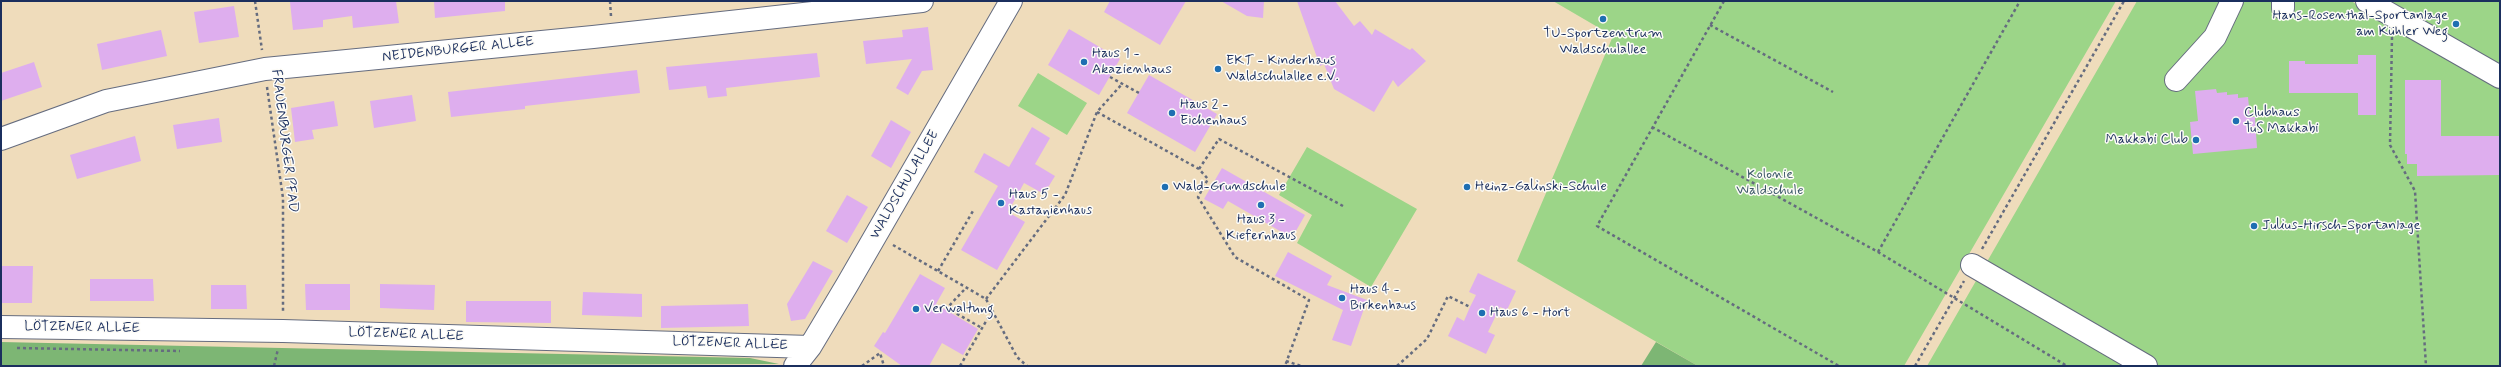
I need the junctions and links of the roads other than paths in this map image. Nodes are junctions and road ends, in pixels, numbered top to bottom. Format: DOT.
graph roads {
  1 [pos="922,1"];
  2 [pos="1011,1"];
  3 [pos="2232,1"];
  4 [pos="2367,1"];
  5 [pos="2500,77"];
  6 [pos="2176,80"];
  7 [pos="1,139"];
  8 [pos="1972,265"];
  9 [pos="1,327"];
  10 [pos="815,355"];
  11 [pos="795,366"];
  12 [pos="2146,366"];
  1 -- 7 [label="street, NEIDENBURGER ALLEE"];
  2 -- 10 [label="street, WALDSCHULALLEE"];
  3 -- 6 [label="street"];
  4 -- 5 [label="street"];
  8 -- 12 [label="street"];
  9 -- 10 [label="street, LÖTZENER ALLEE"];
  10 -- 11 [label="street, WALDSCHULALLEE"];
}
